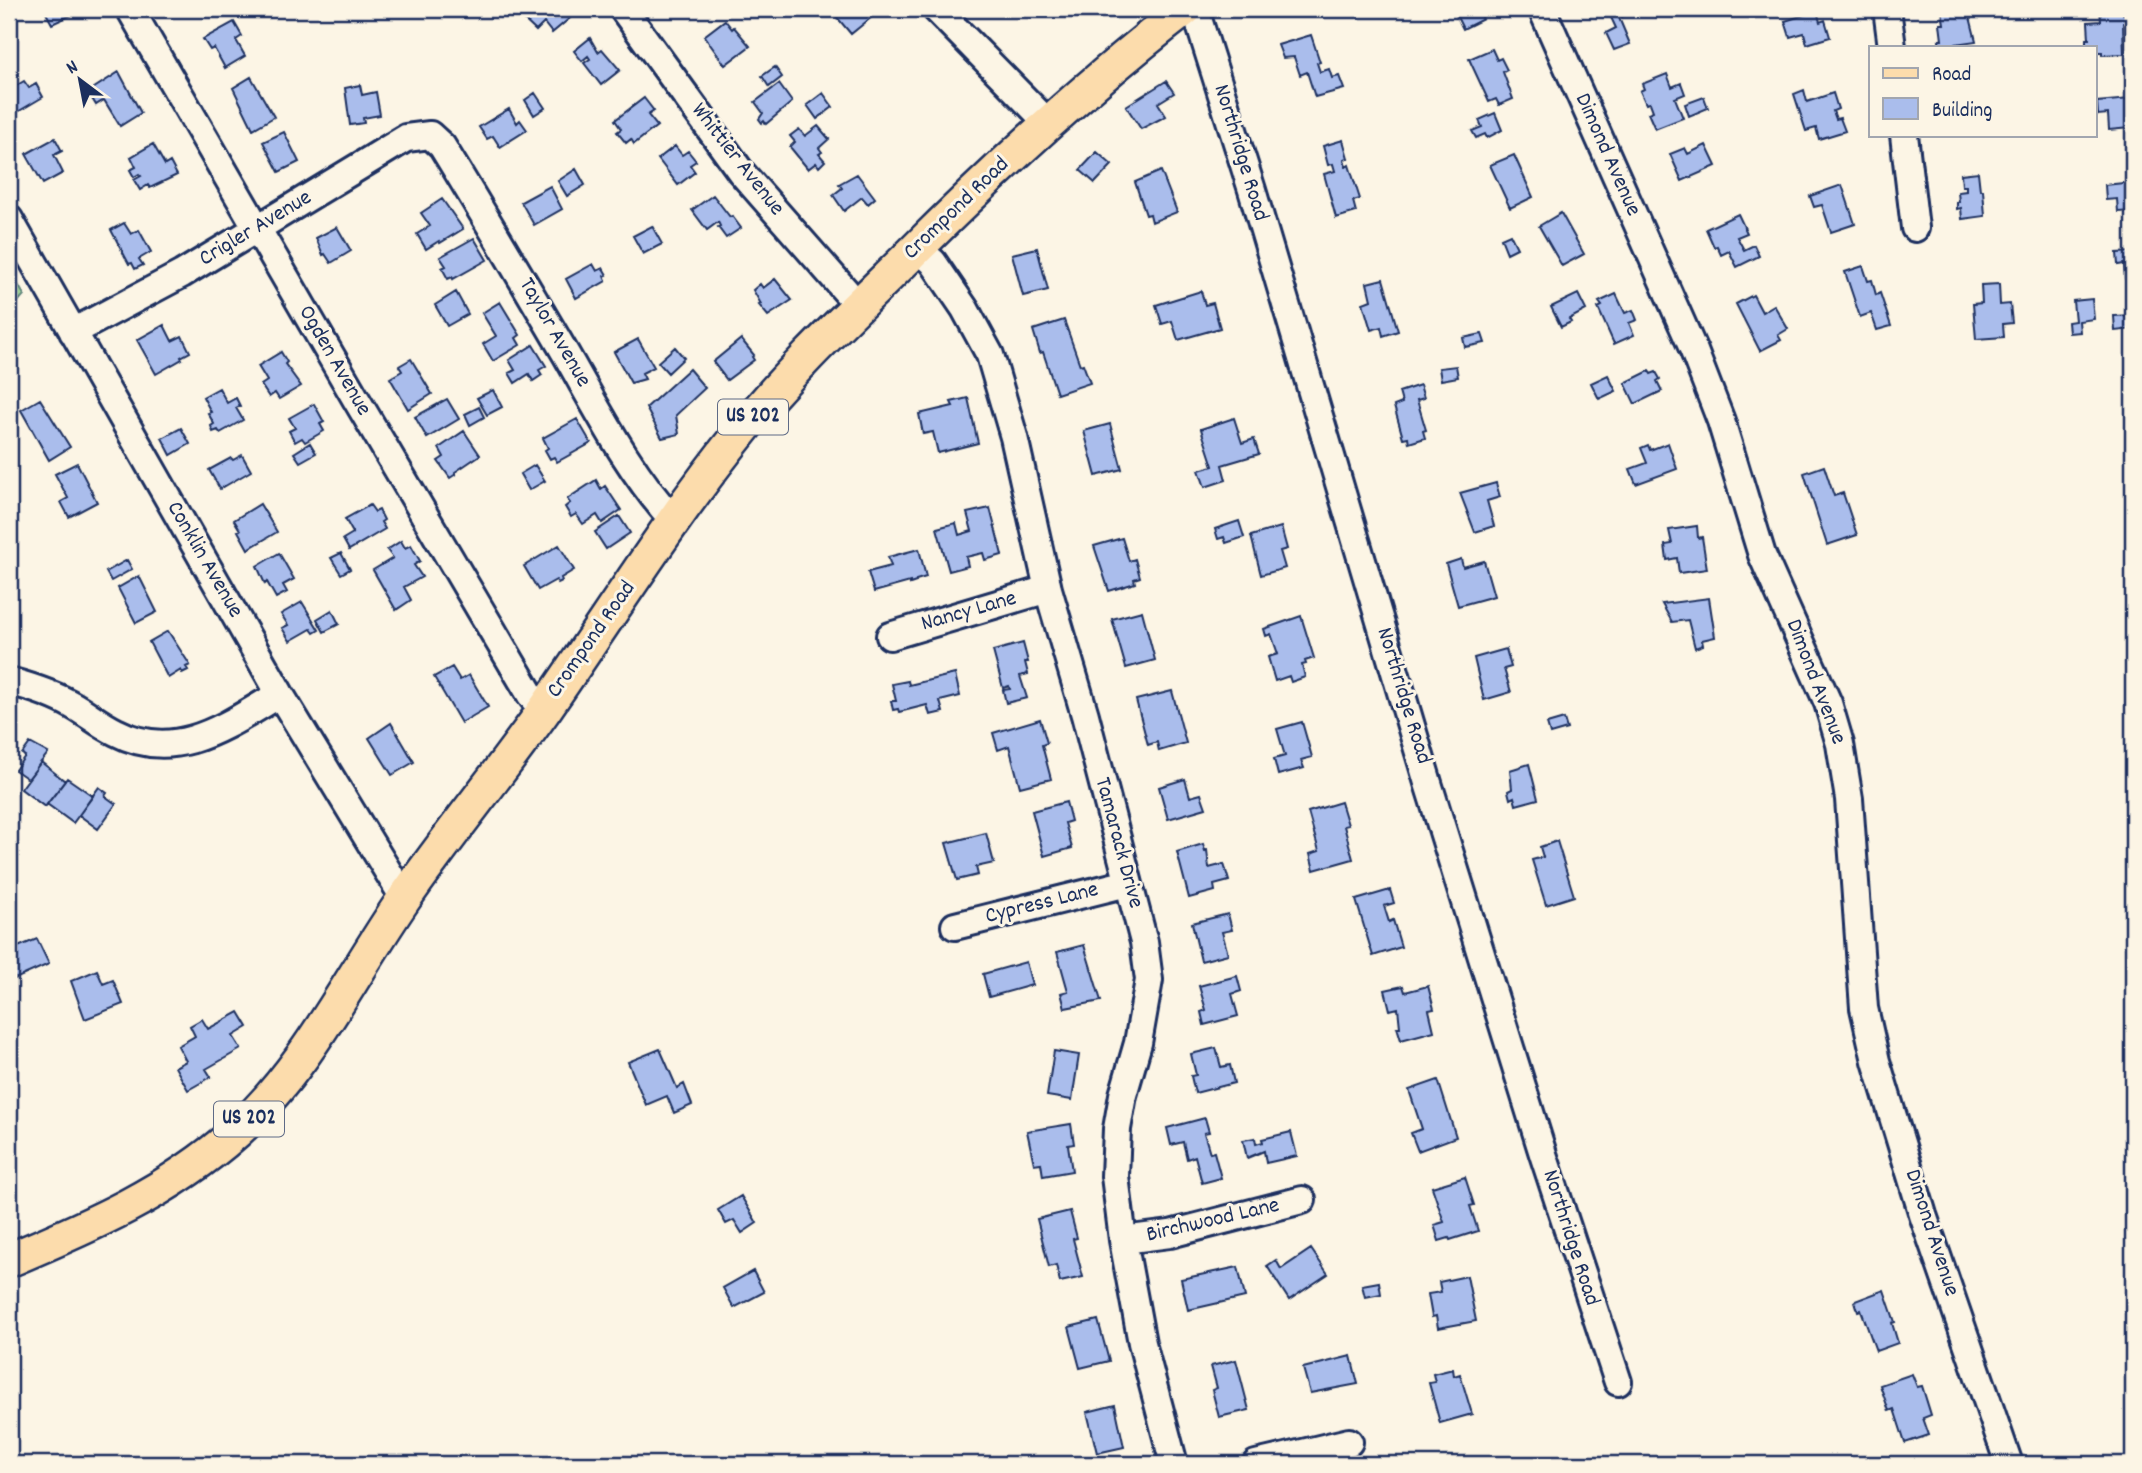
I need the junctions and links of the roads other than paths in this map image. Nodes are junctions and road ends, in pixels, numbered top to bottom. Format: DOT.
graph roads {
  1 [pos="130,9"];
  2 [pos="623,9"];
  3 [pos="936,9"];
  4 [pos="1185,9"];
  5 [pos="1193,9"];
  6 [pos="1542,9"];
  7 [pos="1887,9"];
  8 [pos="1892,46"];
  9 [pos="1048,123"];
  10 [pos="1904,136"];
  11 [pos="438,142"];
  12 [pos="9,219"];
  13 [pos="258,227"];
  14 [pos="1915,228"];
  15 [pos="917,248"];
  16 [pos="858,305"];
  17 [pos="74,331"];
  18 [pos="674,521"];
  19 [pos="1048,589"];
  20 [pos="890,635"];
  21 [pos="9,681"];
  22 [pos="280,694"];
  23 [pos="543,711"];
  24 [pos="1128,883"];
  25 [pos="404,898"];
  26 [pos="955,926"];
  27 [pos="1302,1200"];
  28 [pos="1123,1240"];
  29 [pos="9,1260"];
  30 [pos="1618,1382"];
  31 [pos="1349,1442"];
  32 [pos="1174,1464"];
  33 [pos="1256,1464"];
  34 [pos="2009,1464"];
  1 -- 13 [label="street, Ogden Avenue"];
  2 -- 16 [label="street, Whittier Avenue"];
  3 -- 9 [label="street"];
  4 -- 9 [label="main road, Crompond Road / US 202"];
  5 -- 30 [label="street, Northridge Road"];
  6 -- 34 [label="street, Dimond Avenue"];
  7 -- 8 [label="street"];
  9 -- 15 [label="main road, Crompond Road / US 202"];
  10 -- 14 [label="street"];
  11 -- 13 [label="street, Crigler Avenue"];
  11 -- 18 [label="street, Taylor Avenue"];
  12 -- 17 [label="street, Conklin Avenue"];
  13 -- 17 [label="street, Crigler Avenue"];
  13 -- 23 [label="street, Ogden Avenue"];
  15 -- 16 [label="main road, Crompond Road / US 202"];
  15 -- 19 [label="street, Tamarack Drive"];
  16 -- 18 [label="main road, Crompond Road / US 202"];
  17 -- 22 [label="street, Conklin Avenue"];
  18 -- 23 [label="main road, Crompond Road / US 202"];
  19 -- 20 [label="street, Nancy Lane"];
  19 -- 24 [label="street, Tamarack Drive"];
  21 -- 22 [label="street"];
  22 -- 25 [label="street, Conklin Avenue"];
  23 -- 25 [label="main road, Crompond Road / US 202"];
  24 -- 26 [label="street, Cypress Lane"];
  24 -- 28 [label="street, Tamarack Drive"];
  25 -- 29 [label="main road, Crompond Road / US 202"];
  27 -- 28 [label="street, Birchwood Lane"];
  28 -- 32 [label="street, Tamarack Drive"];
  31 -- 33 [label="street"];
}
